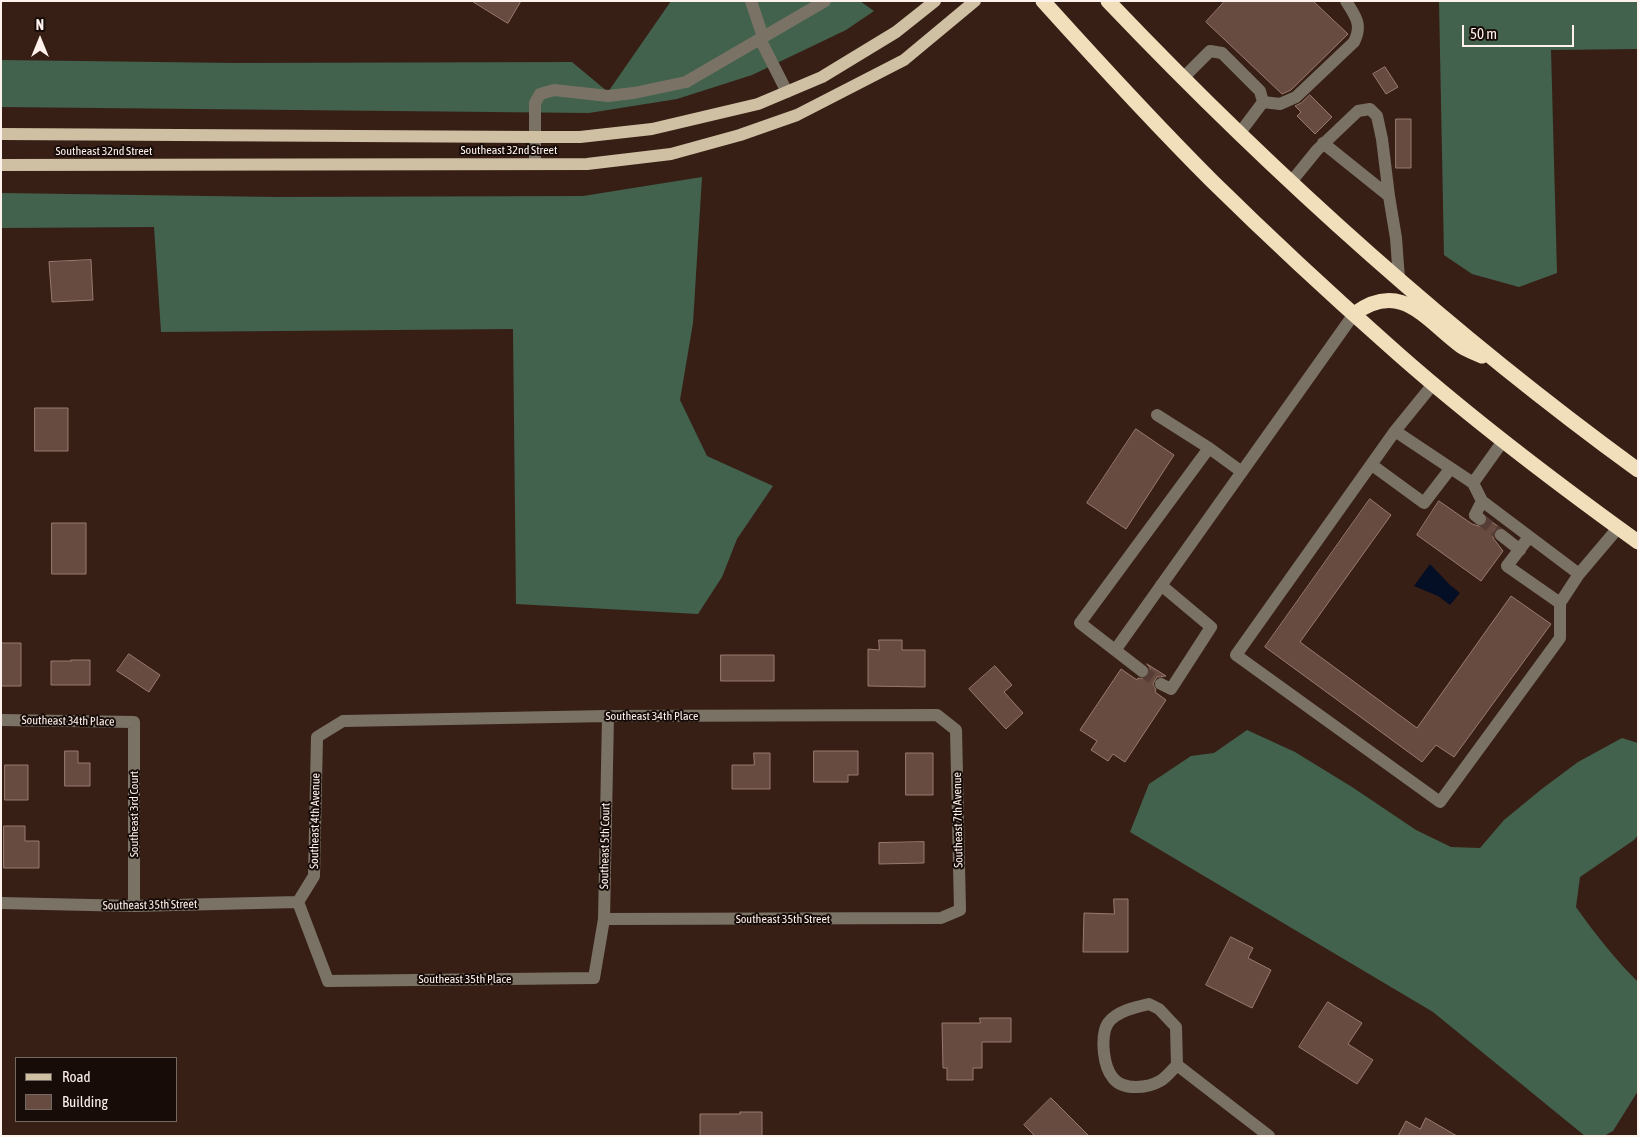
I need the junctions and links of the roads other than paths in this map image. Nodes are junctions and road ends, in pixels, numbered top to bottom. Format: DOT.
graph roads {
  1 [pos="751,1"];
  2 [pos="825,1"];
  3 [pos="934,1"];
  4 [pos="975,1"];
  5 [pos="1043,1"];
  6 [pos="1108,1"];
  7 [pos="1346,1"];
  8 [pos="761,38"];
  9 [pos="1183,78"];
  10 [pos="787,92"];
  11 [pos="1263,102"];
  12 [pos="1,134"];
  13 [pos="1239,134"];
  14 [pos="535,138"];
  15 [pos="1323,144"];
  16 [pos="535,164"];
  17 [pos="1,165"];
  18 [pos="1291,182"];
  19 [pos="1389,196"];
  20 [pos="1399,279"];
  21 [pos="1354,314"];
  22 [pos="1504,367"];
  23 [pos="1434,383"];
  24 [pos="1157,415"];
  25 [pos="1395,431"];
  26 [pos="1503,441"];
  27 [pos="1209,448"];
  28 [pos="1372,465"];
  29 [pos="1450,469"];
  30 [pos="1638,470"];
  31 [pos="1242,472"];
  32 [pos="1473,483"];
  33 [pos="1482,501"];
  34 [pos="1480,519"];
  35 [pos="1618,528"];
  36 [pos="1501,535"];
  37 [pos="1529,537"];
  38 [pos="1638,542"];
  39 [pos="1520,550"];
  40 [pos="1579,574"];
  41 [pos="1161,586"];
  42 [pos="1560,603"];
  43 [pos="1116,649"];
  44 [pos="1142,671"];
  45 [pos="1166,686"];
  46 [pos="608,716"];
  47 [pos="1,720"];
  48 [pos="343,721"];
  49 [pos="134,722"];
  50 [pos="956,730"];
  51 [pos="298,902"];
  52 [pos="1,903"];
  53 [pos="134,906"];
  54 [pos="960,910"];
  55 [pos="604,920"];
  56 [pos="594,975"];
  57 [pos="1177,1065"];
  58 [pos="1269,1136"];
  1 -- 8 [label="street"];
  2 -- 8 [label="street"];
  3 -- 10 [label="main road, Southeast 32nd Street"];
  4 -- 16 [label="main road, Southeast 32nd Street"];
  5 -- 21 [label="highway"];
  6 -- 9 [label="highway"];
  7 -- 11 [label="street"];
  8 -- 10 [label="street"];
  8 -- 14 [label="street"];
  9 -- 11 [label="street"];
  9 -- 13 [label="highway"];
  10 -- 14 [label="main road, Southeast 32nd Street"];
  11 -- 13 [label="street"];
  12 -- 14 [label="main road, Southeast 32nd Street"];
  13 -- 18 [label="highway"];
  14 -- 16 [label="street"];
  15 -- 18 [label="street"];
  15 -- 19 [label="street"];
  15 -- 19 [label="street"];
  16 -- 17 [label="main road, Southeast 32nd Street"];
  18 -- 20 [label="highway"];
  19 -- 20 [label="street"];
  20 -- 22 [label="highway"];
  21 -- 22 [label="highway"];
  21 -- 23 [label="highway"];
  21 -- 31 [label="street"];
  22 -- 30 [label="highway"];
  23 -- 25 [label="street"];
  23 -- 26 [label="highway"];
  24 -- 27 [label="street"];
  25 -- 28 [label="street"];
  25 -- 29 [label="street"];
  26 -- 32 [label="street"];
  26 -- 35 [label="highway"];
  27 -- 31 [label="street"];
  27 -- 43 [label="street"];
  28 -- 29 [label="street"];
  28 -- 42 [label="street"];
  29 -- 32 [label="street"];
  31 -- 41 [label="street"];
  32 -- 33 [label="street"];
  33 -- 34 [label="street"];
  33 -- 37 [label="street"];
  35 -- 38 [label="highway"];
  35 -- 40 [label="street"];
  36 -- 39 [label="street"];
  37 -- 39 [label="street"];
  37 -- 40 [label="street"];
  39 -- 42 [label="street"];
  40 -- 42 [label="street"];
  41 -- 43 [label="street"];
  41 -- 45 [label="street"];
  43 -- 44 [label="street"];
  46 -- 48 [label="street, Southeast 34th Place"];
  46 -- 50 [label="street, Southeast 34th Place"];
  46 -- 55 [label="street, Southeast 5th Court"];
  47 -- 49 [label="street, Southeast 34th Place"];
  48 -- 51 [label="street, Southeast 4th Avenue"];
  49 -- 53 [label="street, Southeast 3rd Court"];
  50 -- 54 [label="street, Southeast 7th Avenue"];
  51 -- 53 [label="street, Southeast 35th Street"];
  51 -- 56 [label="street, Southeast 35th Place"];
  52 -- 53 [label="street, Southeast 35th Street"];
  54 -- 55 [label="street, Southeast 35th Street"];
  55 -- 56 [label="street, Southeast 5th Court"];
  57 -- 57 [label="street"];
  57 -- 58 [label="street"];
}
